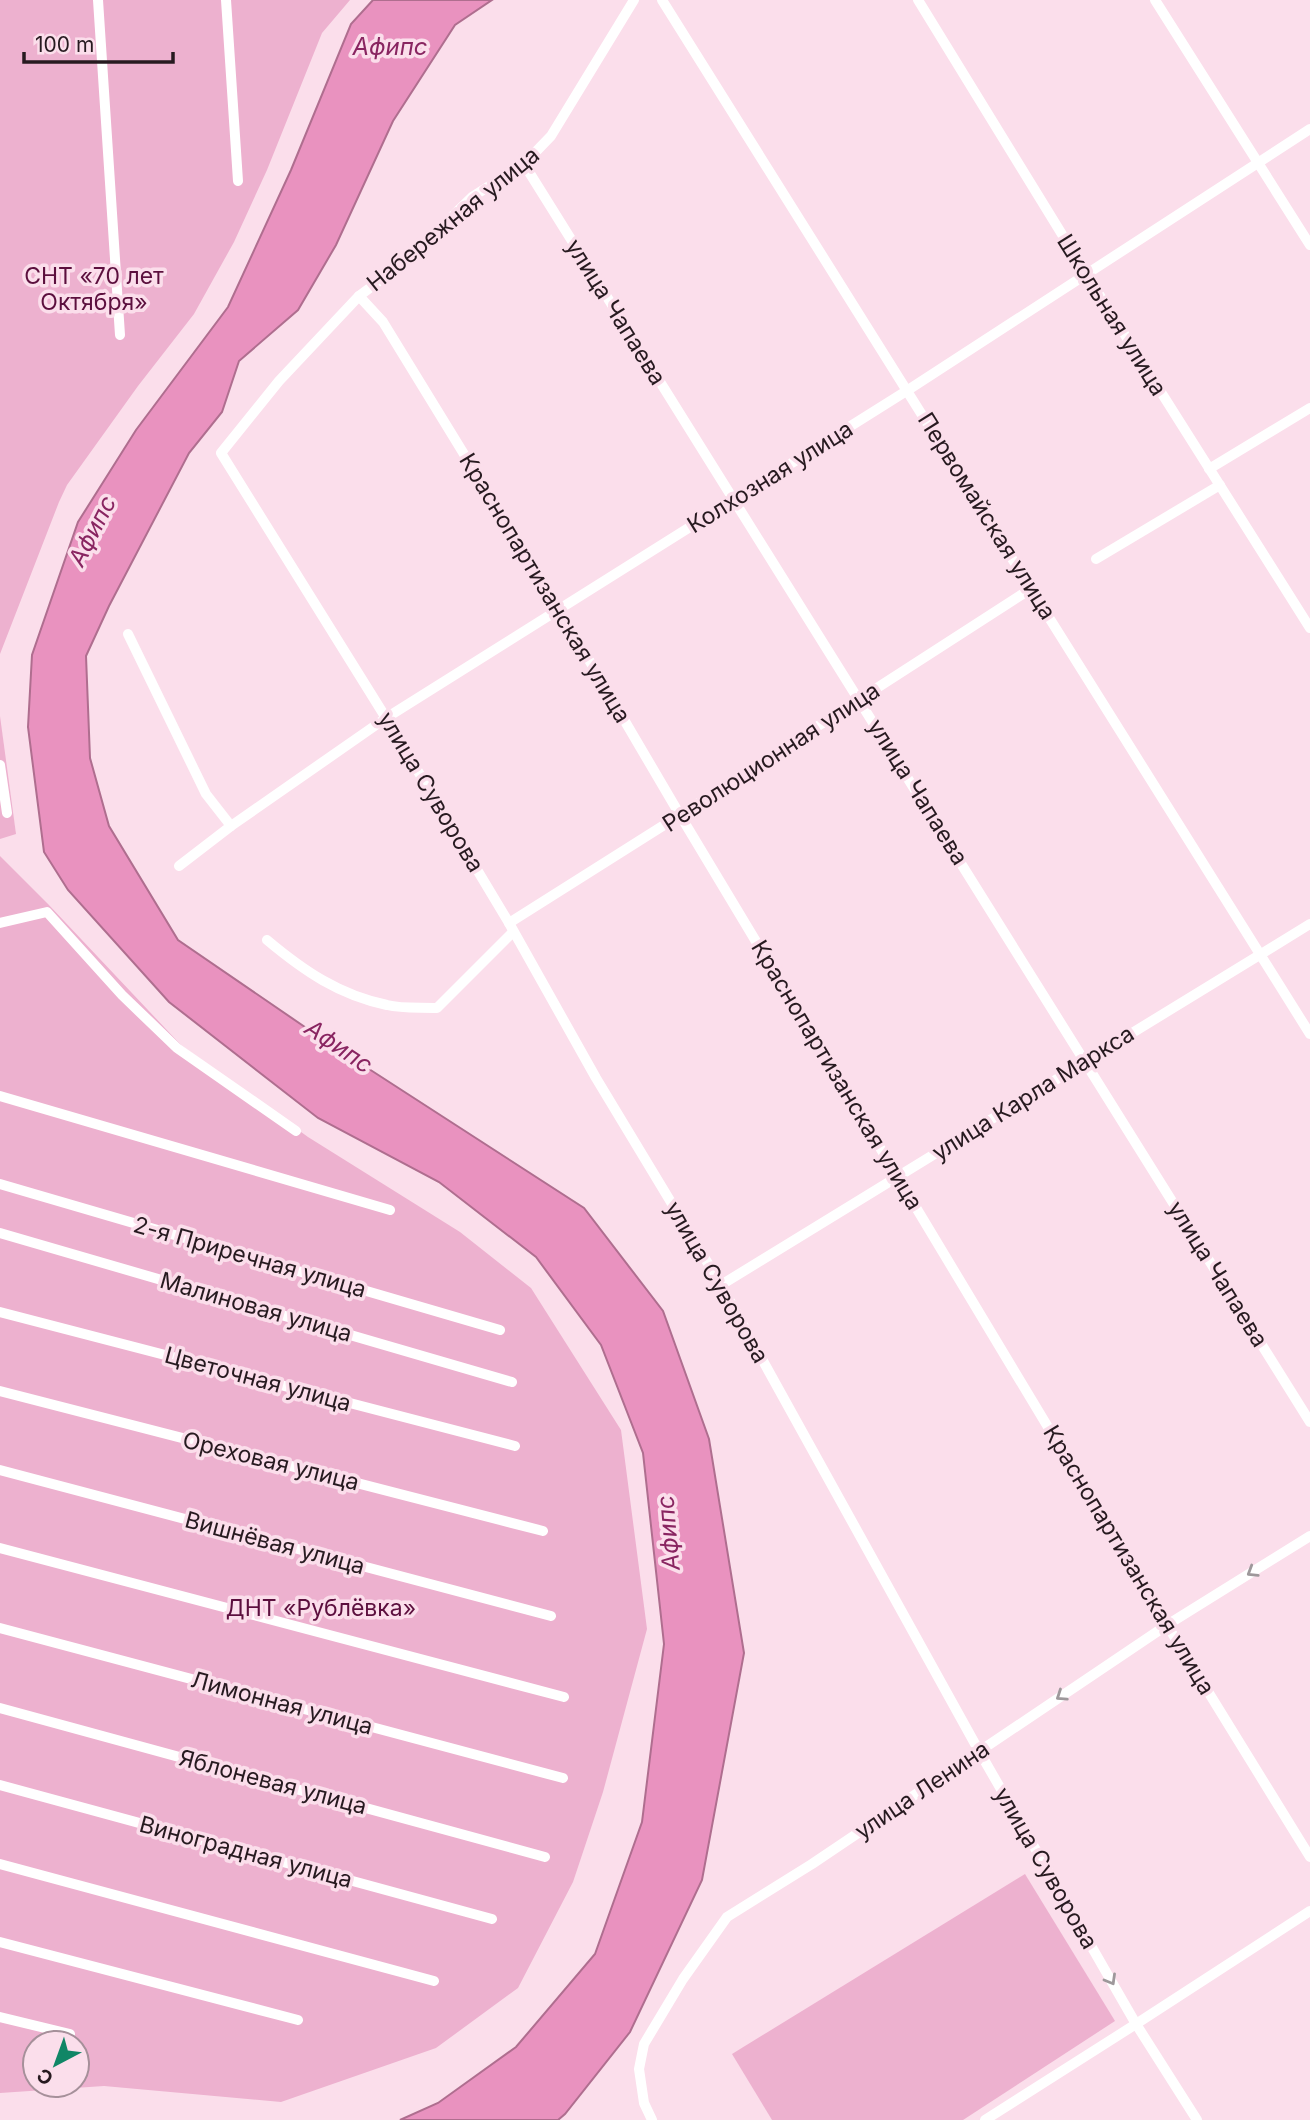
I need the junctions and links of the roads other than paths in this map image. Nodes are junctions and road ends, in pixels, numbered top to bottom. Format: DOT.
graph roads {
  1 [pos="98,0"];
  2 [pos="226,0"];
  3 [pos="634,0"];
  4 [pos="662,0"];
  5 [pos="918,0"];
  6 [pos="1155,0"];
  7 [pos="1310,129"];
  8 [pos="1258,162"];
  9 [pos="524,164"];
  10 [pos="238,181"];
  11 [pos="1310,245"];
  12 [pos="1087,275"];
  13 [pos="359,296"];
  14 [pos="120,335"];
  15 [pos="908,390"];
  16 [pos="1310,408"];
  17 [pos="221,453"];
  18 [pos="1209,469"];
  19 [pos="1220,485"];
  20 [pos="732,500"];
  21 [pos="1096,559"];
  22 [pos="1032,588"];
  23 [pos="559,609"];
  24 [pos="1310,628"];
  25 [pos="128,634"];
  26 [pos="860,699"];
  27 [pos="386,718"];
  28 [pos="0,765"];
  29 [pos="7,813"];
  30 [pos="680,816"];
  31 [pos="231,826"];
  32 [pos="179,866"];
  33 [pos="0,923"];
  34 [pos="1310,924"];
  35 [pos="511,928"];
  36 [pos="267,940"];
  37 [pos="1261,954"];
  38 [pos="1310,1034"];
  39 [pos="1086,1060"];
  40 [pos="0,1096"];
  41 [pos="296,1131"];
  42 [pos="898,1177"];
  43 [pos="0,1184"];
  44 [pos="390,1210"];
  45 [pos="0,1233"];
  46 [pos="721,1285"];
  47 [pos="0,1312"];
  48 [pos="500,1330"];
  49 [pos="512,1382"];
  50 [pos="0,1391"];
  51 [pos="1310,1422"];
  52 [pos="515,1446"];
  53 [pos="0,1471"];
  54 [pos="543,1531"];
  55 [pos="1310,1536"];
  56 [pos="0,1548"];
  57 [pos="551,1616"];
  58 [pos="1167,1625"];
  59 [pos="0,1628"];
  60 [pos="564,1697"];
  61 [pos="0,1708"];
  62 [pos="979,1751"];
  63 [pos="563,1778"];
  64 [pos="0,1785"];
  65 [pos="545,1857"];
  66 [pos="1310,1857"];
  67 [pos="0,1864"];
  68 [pos="1310,1911"];
  69 [pos="492,1919"];
  70 [pos="0,1942"];
  71 [pos="434,1981"];
  72 [pos="0,2017"];
  73 [pos="298,2020"];
  74 [pos="1136,2024"];
  75 [pos="49,2029"];
  76 [pos="652,2120"];
  77 [pos="985,2120"];
  78 [pos="1197,2120"];
  1 -- 14 [label="street"];
  2 -- 10 [label="street"];
  3 -- 9 [label="street, Набережная улица"];
  4 -- 15 [label="street, Первомайская улица"];
  5 -- 12 [label="street, Школьная улица"];
  6 -- 8 [label="street"];
  7 -- 8 [label="street, Колхозная улица"];
  8 -- 11 [label="street"];
  8 -- 12 [label="street, Колхозная улица"];
  9 -- 13 [label="street, Набережная улица"];
  9 -- 20 [label="street, улица Чапаева"];
  12 -- 15 [label="street, Колхозная улица"];
  12 -- 18 [label="street, Школьная улица"];
  13 -- 17 [label="street, Набережная улица"];
  13 -- 23 [label="street, Краснопартизанская улица"];
  15 -- 20 [label="street, Колхозная улица"];
  15 -- 22 [label="street, Первомайская улица"];
  16 -- 18 [label="street"];
  17 -- 27 [label="street, улица Суворова"];
  18 -- 19 [label="street, Школьная улица"];
  19 -- 21 [label="street"];
  19 -- 24 [label="street, Школьная улица"];
  20 -- 23 [label="street, Колхозная улица"];
  20 -- 26 [label="street, улица Чапаева"];
  22 -- 26 [label="street, Революционная улица"];
  22 -- 37 [label="street, Первомайская улица"];
  23 -- 27 [label="street, Колхозная улица"];
  23 -- 30 [label="street, Краснопартизанская улица"];
  25 -- 31 [label="street"];
  26 -- 30 [label="street, Революционная улица"];
  26 -- 39 [label="street, улица Чапаева"];
  27 -- 31 [label="street, Колхозная улица"];
  27 -- 35 [label="street, улица Суворова"];
  28 -- 29 [label="street"];
  30 -- 35 [label="street, Революционная улица"];
  30 -- 42 [label="street, Краснопартизанская улица"];
  31 -- 32 [label="street, Колхозная улица"];
  33 -- 41 [label="street"];
  34 -- 37 [label="street, улица Карла Маркса"];
  35 -- 36 [label="street, Революционная улица"];
  35 -- 46 [label="street, улица Суворова"];
  37 -- 38 [label="street, Первомайская улица"];
  37 -- 39 [label="street, улица Карла Маркса"];
  39 -- 42 [label="street, улица Карла Маркса"];
  39 -- 51 [label="street, улица Чапаева"];
  40 -- 44 [label="street"];
  42 -- 46 [label="street, улица Карла Маркса"];
  42 -- 58 [label="street, Краснопартизанская улица"];
  43 -- 48 [label="street, 2-я Приречная улица"];
  45 -- 49 [label="street, Малиновая улица"];
  46 -- 62 [label="street, улица Суворова"];
  47 -- 52 [label="street, Цветочная улица"];
  50 -- 54 [label="street, Ореховая улица"];
  53 -- 57 [label="street, Вишнёвая улица"];
  55 -- 58 [label="street, улица Ленина, one-way"];
  56 -- 60 [label="street"];
  58 -- 62 [label="street, улица Ленина, one-way"];
  58 -- 66 [label="street, Краснопартизанская улица"];
  59 -- 63 [label="street, Лимонная улица"];
  61 -- 65 [label="street, Яблоневая улица"];
  62 -- 74 [label="street, улица Суворова, one-way"];
  62 -- 76 [label="street, улица Ленина"];
  64 -- 69 [label="street, Виноградная улица"];
  67 -- 71 [label="street"];
  68 -- 74 [label="street"];
  70 -- 73 [label="street"];
  72 -- 75 [label="street"];
  74 -- 77 [label="street"];
  74 -- 78 [label="street, улица Суворова"];
}
